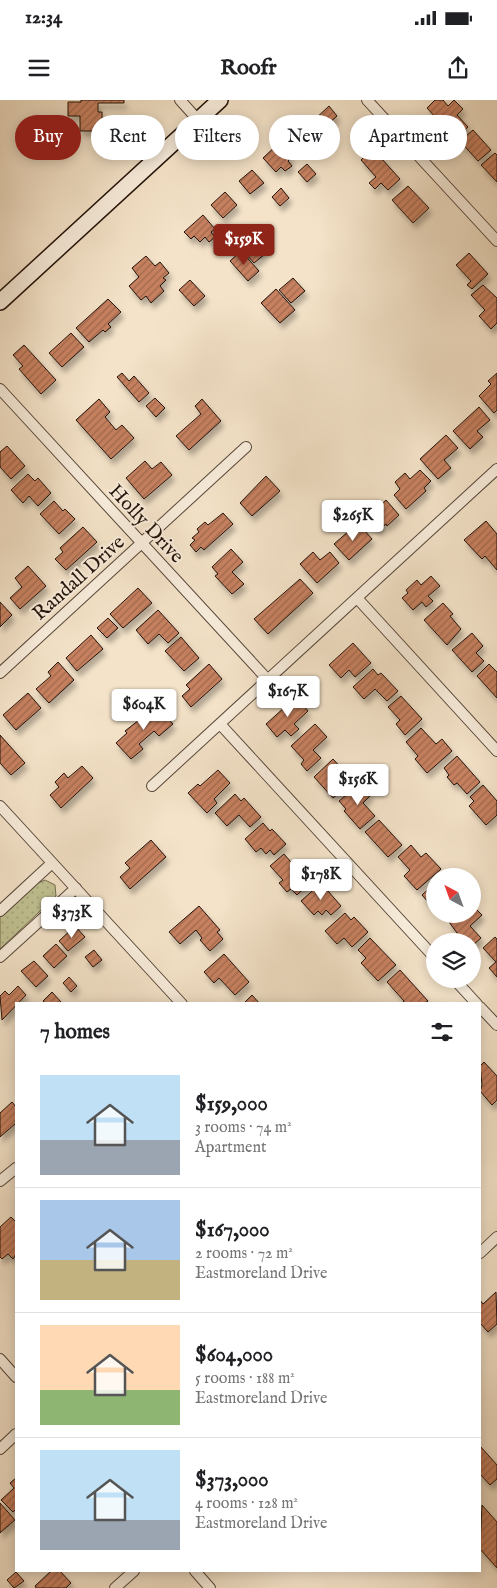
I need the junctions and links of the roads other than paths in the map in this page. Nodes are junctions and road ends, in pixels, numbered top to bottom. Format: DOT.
graph roads {
  1 [pos="180,100"];
  2 [pos="220,100"];
  3 [pos="367,100"];
  4 [pos="194,115"];
  5 [pos="204,115"];
  6 [pos="175,141"];
  7 [pos="497,242"];
  8 [pos="0,302"];
  9 [pos="0,389"];
  10 [pos="246,447"];
  11 [pos="495,476"];
  12 [pos="142,543"];
  13 [pos="357,598"];
  14 [pos="0,673"];
  15 [pos="268,680"];
  16 [pos="220,724"];
  17 [pos="497,751"];
  18 [pos="152,786"];
  19 [pos="0,806"];
  20 [pos="52,863"];
  21 [pos="76,888"];
  22 [pos="0,911"];
  23 [pos="426,948"];
  24 [pos="0,957"];
  25 [pos="463,988"];
  26 [pos="180,1002"];
  27 [pos="476,1002"];
  28 [pos="481,1007"];
  29 [pos="497,1025"];
  30 [pos="15,1169"];
  31 [pos="0,1181"];
  32 [pos="497,1237"];
  33 [pos="481,1252"];
  34 [pos="0,1359"];
  35 [pos="15,1376"];
  36 [pos="15,1435"];
  37 [pos="0,1449"];
  38 [pos="133,1572"];
  39 [pos="196,1572"];
  40 [pos="116,1588"];
  41 [pos="210,1588"];
  1 -- 4 [label="street"];
  2 -- 5 [label="street"];
  3 -- 7 [label="street"];
  6 -- 8 [label="street"];
  9 -- 12 [label="street, Holly Drive"];
  10 -- 12 [label="street, Randall Drive"];
  11 -- 13 [label="street"];
  12 -- 14 [label="street, Randall Drive"];
  12 -- 15 [label="street, Holly Drive"];
  13 -- 15 [label="street"];
  13 -- 17 [label="street"];
  15 -- 16 [label="street"];
  16 -- 18 [label="street"];
  16 -- 23 [label="street"];
  19 -- 20 [label="street"];
  20 -- 21 [label="street"];
  20 -- 22 [label="street"];
  21 -- 24 [label="street"];
  21 -- 26 [label="street"];
  25 -- 27 [label="street"];
  28 -- 29 [label="street"];
  30 -- 31 [label="street"];
  32 -- 33 [label="street"];
  34 -- 35 [label="street"];
  36 -- 37 [label="street"];
  38 -- 40 [label="street"];
  39 -- 41 [label="street"];
}
